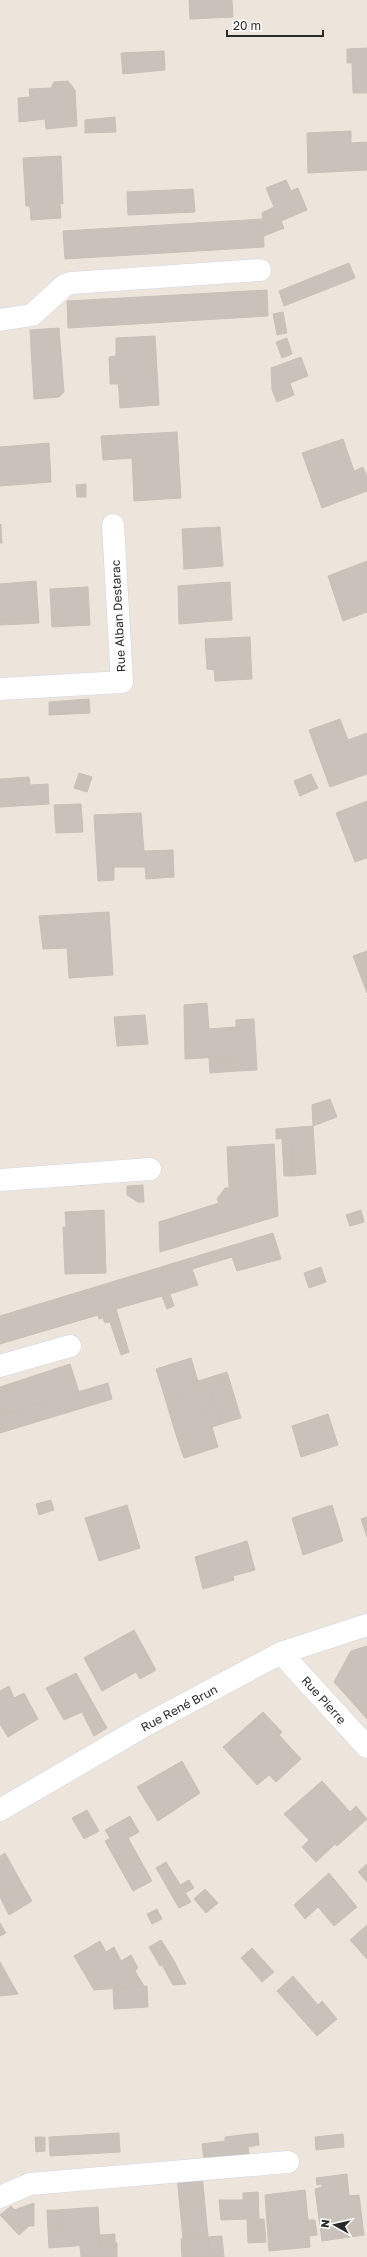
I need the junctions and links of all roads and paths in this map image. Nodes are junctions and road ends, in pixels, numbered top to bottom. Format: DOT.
graph roads {
  1 [pos="260,270"];
  2 [pos="0,320"];
  3 [pos="113,525"];
  4 [pos="0,689"];
  5 [pos="150,1169"];
  6 [pos="0,1180"];
  7 [pos="70,1346"];
  8 [pos="0,1366"];
  9 [pos="367,1626"];
  10 [pos="281,1653"];
  11 [pos="367,1747"];
  12 [pos="0,1810"];
  13 [pos="288,2162"];
  14 [pos="0,2197"];
  1 -- 2 [label="street"];
  3 -- 4 [label="street, Rue Alban Destarac"];
  5 -- 6 [label="street"];
  7 -- 8 [label="street"];
  9 -- 10 [label="street, Rue René Brun"];
  10 -- 11 [label="street, Rue Pierre"];
  10 -- 12 [label="street, Rue René Brun"];
  13 -- 14 [label="street"];
}
